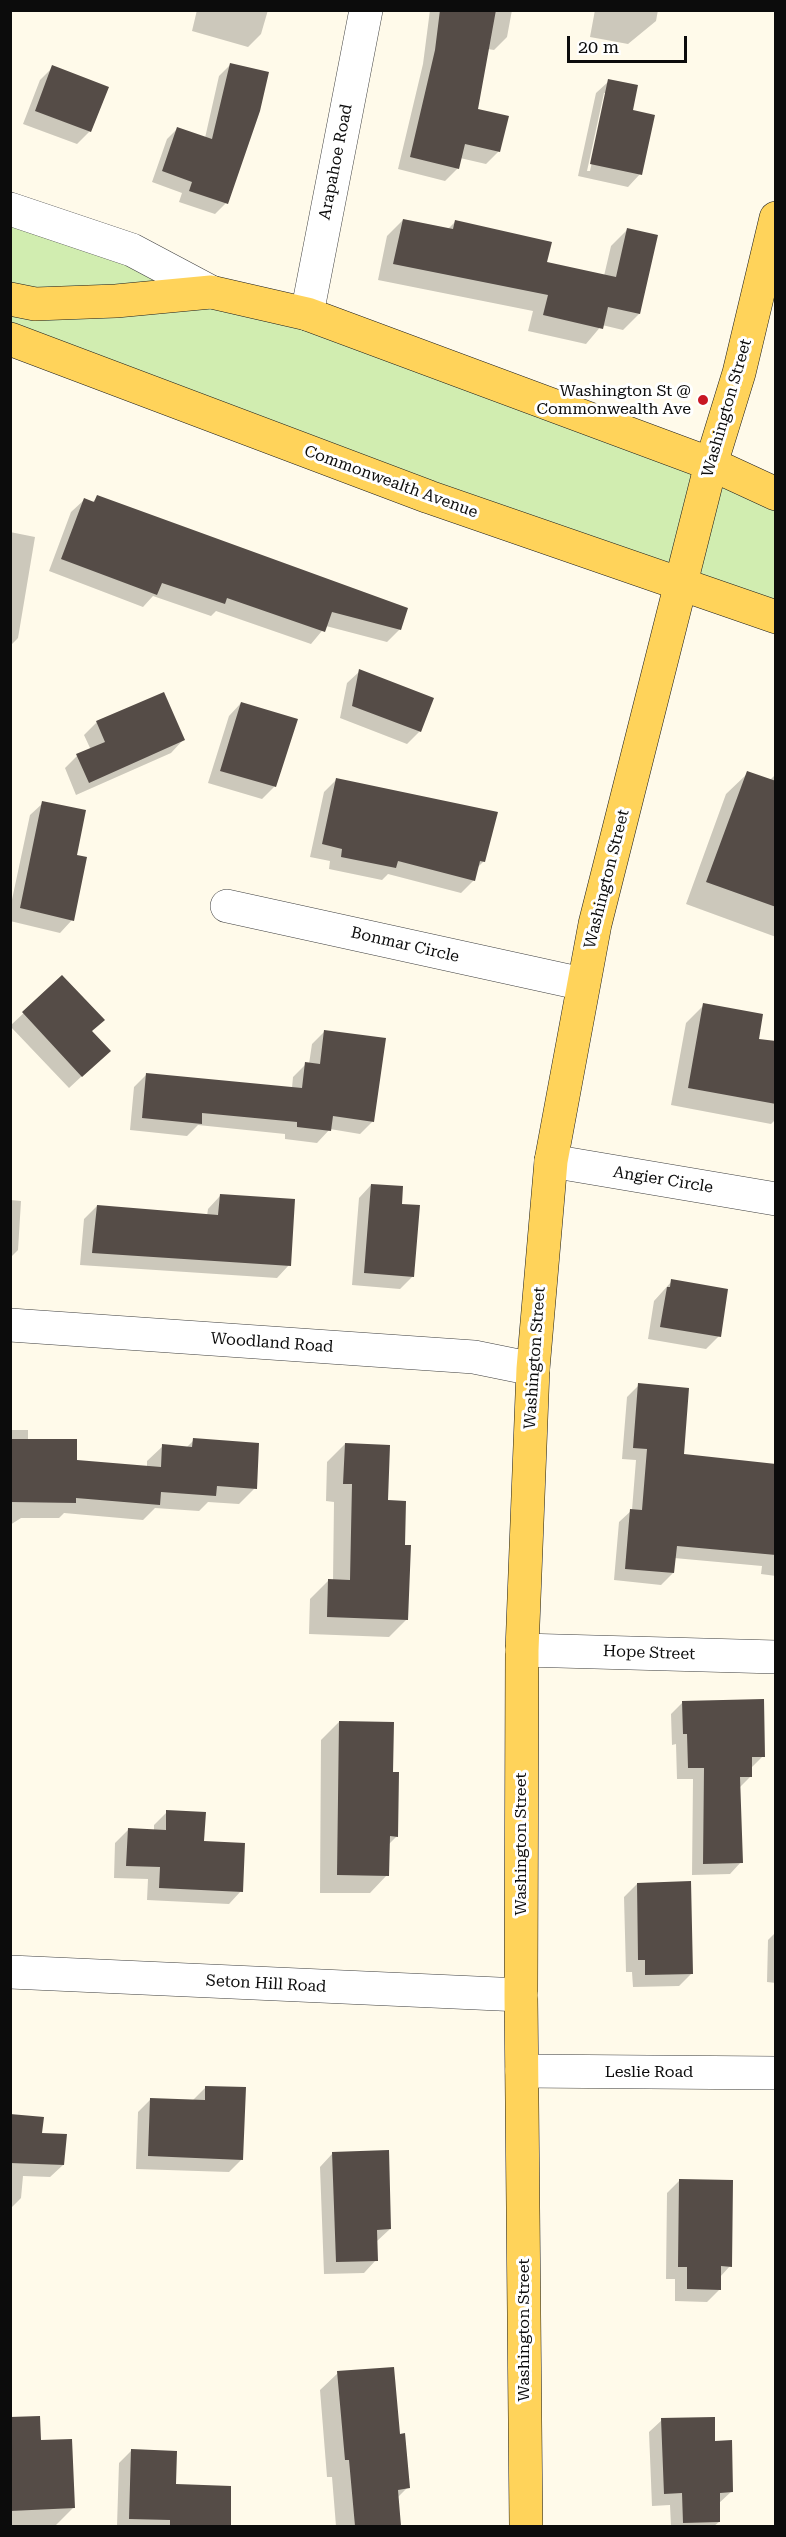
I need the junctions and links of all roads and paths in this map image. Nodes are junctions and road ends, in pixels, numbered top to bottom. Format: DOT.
graph roads {
  1 [pos="366,10"];
  2 [pos="10,209"];
  3 [pos="776,218"];
  4 [pos="211,292"];
  5 [pos="10,299"];
  6 [pos="306,314"];
  7 [pos="10,339"];
  8 [pos="711,464"];
  9 [pos="775,494"];
  10 [pos="682,583"];
  11 [pos="776,617"];
  12 [pos="227,906"];
  13 [pos="582,984"];
  14 [pos="551,1161"];
  15 [pos="776,1198"];
  16 [pos="10,1325"];
  17 [pos="533,1369"];
  18 [pos="522,1650"];
  19 [pos="776,1657"];
  20 [pos="10,1972"];
  21 [pos="521,1995"];
  22 [pos="522,2071"];
  23 [pos="776,2073"];
  24 [pos="526,2526"];
  1 -- 6 [label="street, Arapahoe Road"];
  2 -- 4 [label="street"];
  3 -- 8 [label="main road, Washington Street"];
  4 -- 5 [label="main road"];
  4 -- 6 [label="main road"];
  6 -- 8 [label="main road"];
  7 -- 10 [label="main road, Commonwealth Avenue"];
  8 -- 9 [label="main road"];
  8 -- 10 [label="main road, Washington Street"];
  10 -- 11 [label="main road, Commonwealth Avenue"];
  10 -- 13 [label="main road, Washington Street"];
  12 -- 13 [label="street, Bonmar Circle"];
  13 -- 14 [label="main road, Washington Street"];
  14 -- 15 [label="street, Angier Circle"];
  14 -- 17 [label="main road, Washington Street"];
  16 -- 17 [label="street, Woodland Road"];
  17 -- 18 [label="main road, Washington Street"];
  18 -- 19 [label="street, Hope Street"];
  18 -- 21 [label="main road, Washington Street"];
  20 -- 21 [label="street, Seton Hill Road"];
  21 -- 22 [label="main road, Washington Street"];
  22 -- 23 [label="street, Leslie Road"];
  22 -- 24 [label="main road, Washington Street"];
}
